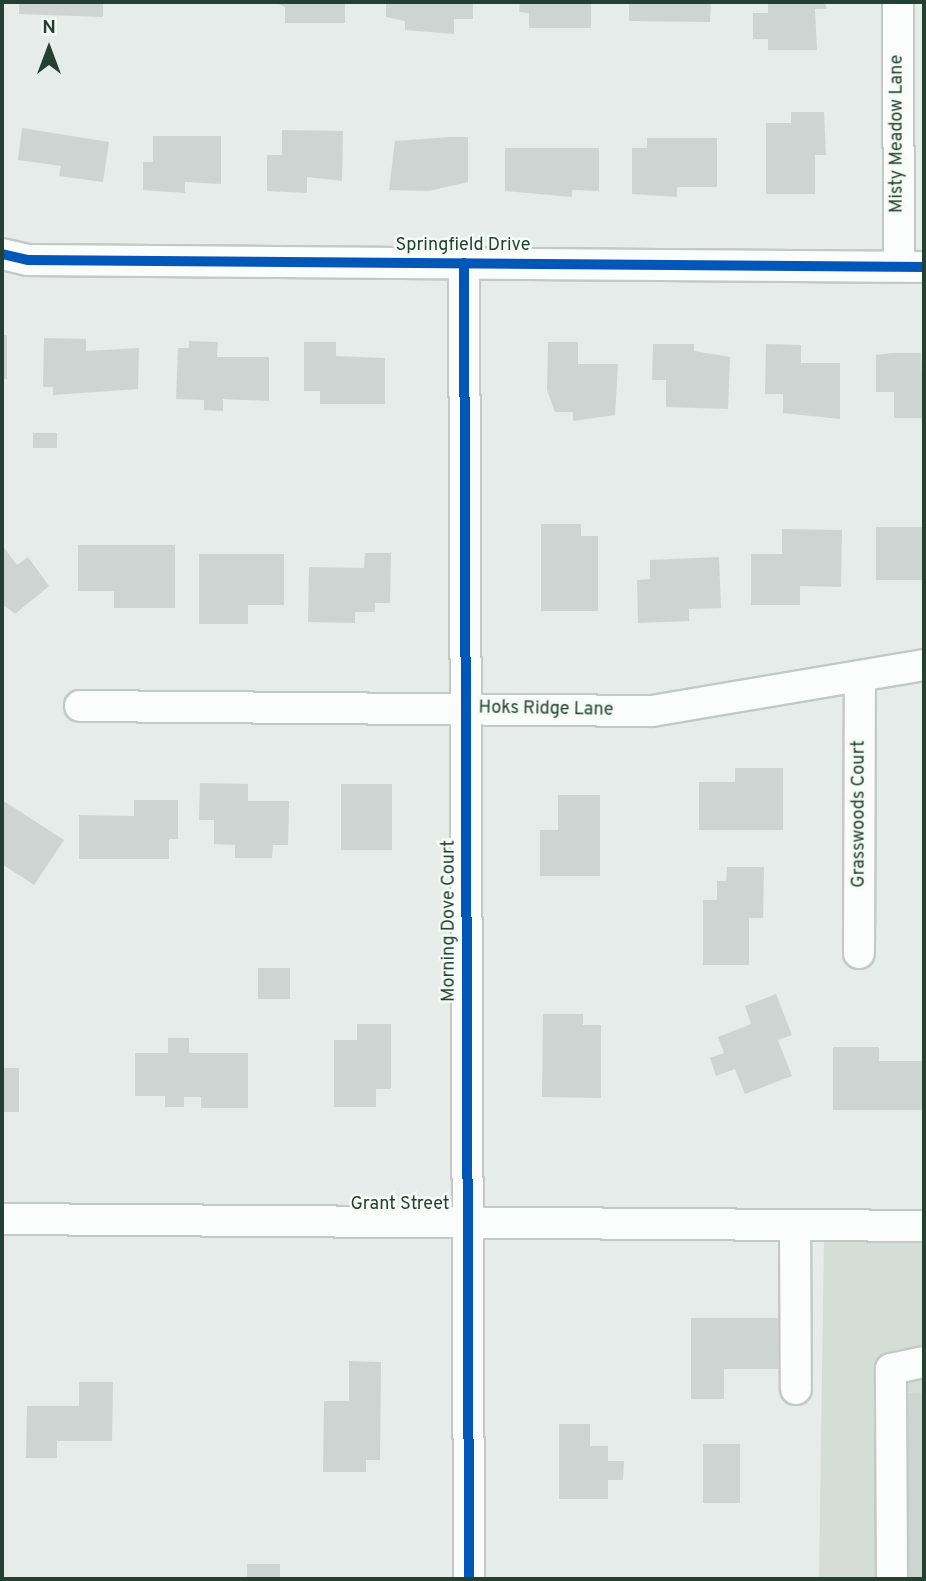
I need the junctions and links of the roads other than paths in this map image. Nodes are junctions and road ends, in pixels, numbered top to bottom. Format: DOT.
graph roads {
  1 [pos="898,2"];
  2 [pos="2,254"];
  3 [pos="464,263"];
  4 [pos="911,266"];
  5 [pos="924,665"];
  6 [pos="860,676"];
  7 [pos="80,706"];
  8 [pos="466,709"];
  9 [pos="859,953"];
  10 [pos="2,1219"];
  11 [pos="469,1223"];
  12 [pos="795,1225"];
  13 [pos="924,1226"];
  14 [pos="924,1362"];
  15 [pos="796,1389"];
  16 [pos="469,1579"];
  17 [pos="892,1579"];
  1 -- 4 [label="street, Misty Meadow Lane"];
  2 -- 3 [label="street, Springfield Drive"];
  3 -- 4 [label="street, Springfield Drive"];
  3 -- 8 [label="street, Morning Dove Court"];
  5 -- 6 [label="street, Hoks Ridge Lane"];
  6 -- 8 [label="street, Hoks Ridge Lane"];
  6 -- 9 [label="street, Grasswoods Court"];
  7 -- 8 [label="street, Hoks Ridge Lane"];
  8 -- 11 [label="street, Morning Dove Court"];
  10 -- 11 [label="street, Grant Street"];
  11 -- 12 [label="street, Grant Street"];
  11 -- 16 [label="street, Morning Dove Court"];
  12 -- 13 [label="street, Grant Street"];
  12 -- 15 [label="street"];
  14 -- 17 [label="street"];
}
